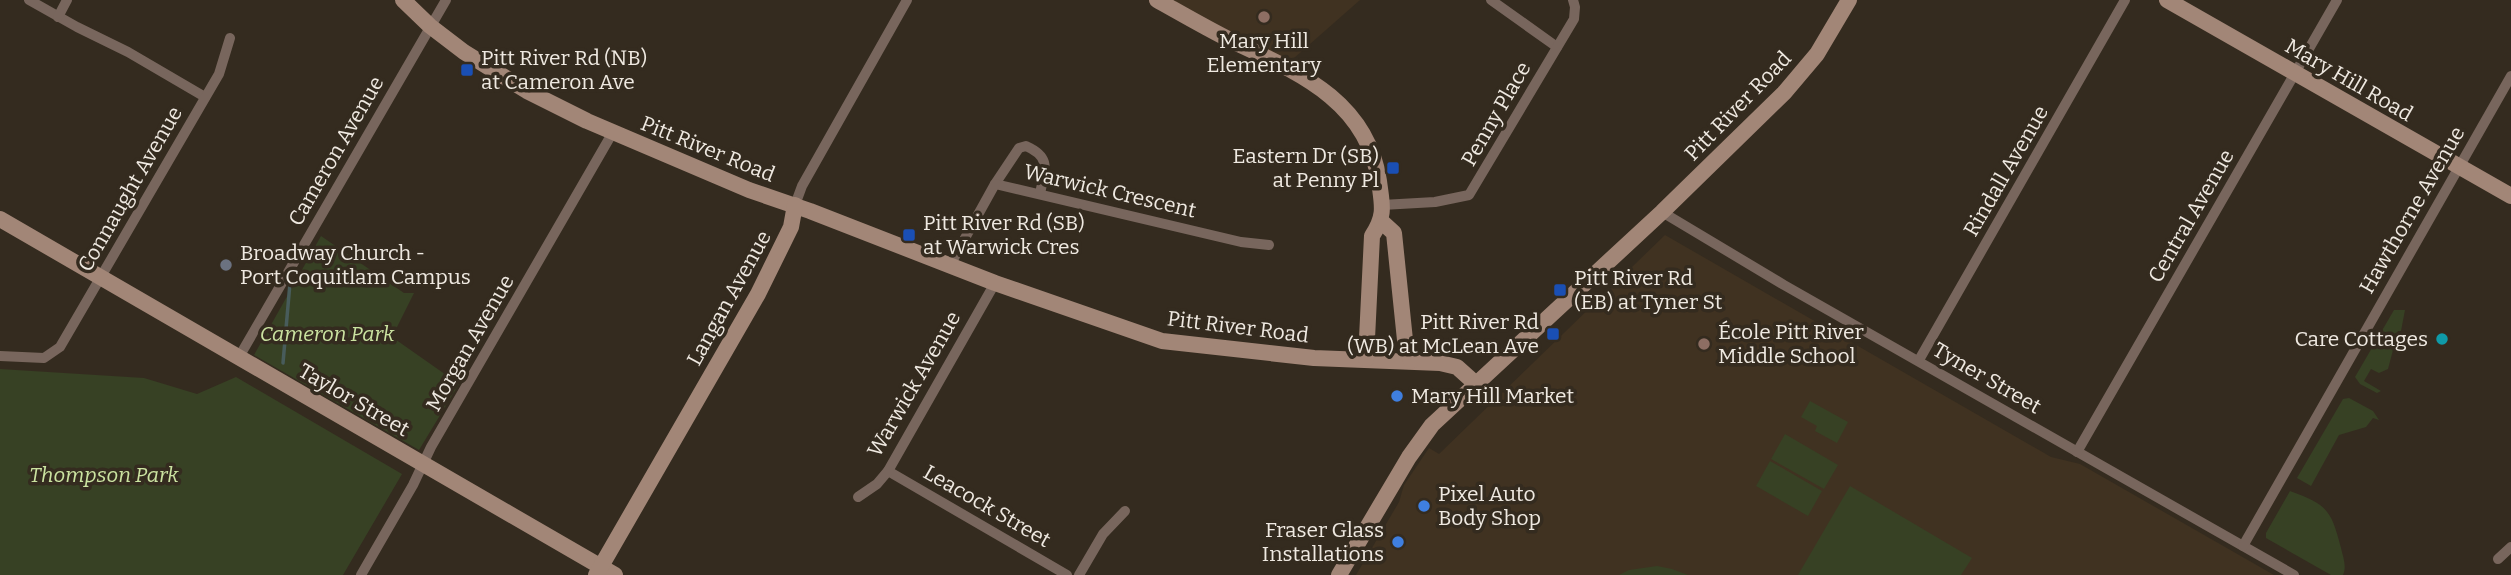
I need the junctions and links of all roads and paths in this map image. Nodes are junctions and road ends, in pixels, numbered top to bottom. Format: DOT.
graph roads {
  1 [pos="29,0"];
  2 [pos="67,0"];
  3 [pos="403,0"];
  4 [pos="446,0"];
  5 [pos="907,0"];
  6 [pos="1157,0"];
  7 [pos="1491,0"];
  8 [pos="1573,0"];
  9 [pos="1849,0"];
  10 [pos="2125,0"];
  11 [pos="2167,0"];
  12 [pos="2337,0"];
  13 [pos="58,17"];
  14 [pos="430,26"];
  15 [pos="230,38"];
  16 [pos="1557,47"];
  17 [pos="2294,73"];
  18 [pos="2511,76"];
  19 [pos="205,97"];
  20 [pos="614,132"];
  21 [pos="2460,167"];
  22 [pos="995,184"];
  23 [pos="1040,194"];
  24 [pos="2511,196"];
  25 [pos="795,205"];
  26 [pos="1382,205"];
  27 [pos="1662,212"];
  28 [pos="0,219"];
  29 [pos="1381,222"];
  30 [pos="1269,245"];
  31 [pos="950,267"];
  32 [pos="100,278"];
  33 [pos="995,283"];
  34 [pos="0,356"];
  35 [pos="239,357"];
  36 [pos="1366,359"];
  37 [pos="1919,360"];
  38 [pos="1411,361"];
  39 [pos="1476,384"];
  40 [pos="2077,452"];
  41 [pos="423,463"];
  42 [pos="888,471"];
  43 [pos="858,497"];
  44 [pos="1125,511"];
  45 [pos="2243,546"];
  46 [pos="2511,547"];
  47 [pos="2498,559"];
  48 [pos="598,571"];
  49 [pos="361,575"];
  50 [pos="615,575"];
  51 [pos="1067,575"];
  52 [pos="1079,575"];
  53 [pos="1339,575"];
  54 [pos="2294,575"];
  1 -- 13 [label="street"];
  2 -- 13 [label="street"];
  3 -- 14 [label="street, Pitt River Road"];
  4 -- 14 [label="street, Cameron Avenue"];
  5 -- 25 [label="street, Langan Avenue"];
  6 -- 26 [label="street"];
  7 -- 16 [label="street, Penny Place"];
  8 -- 16 [label="street, Penny Place"];
  9 -- 27 [label="street, Pitt River Road"];
  10 -- 37 [label="street, Rindall Avenue"];
  11 -- 17 [label="street, Mary Hill Road"];
  12 -- 17 [label="street, Central Avenue"];
  13 -- 19 [label="street"];
  14 -- 20 [label="street, Pitt River Road"];
  14 -- 35 [label="street, Cameron Avenue"];
  15 -- 19 [label="street, Connaught Avenue"];
  16 -- 26 [label="street, Penny Place"];
  17 -- 21 [label="street, Mary Hill Road"];
  17 -- 40 [label="street, Central Avenue"];
  18 -- 21 [label="street, Hawthorne Avenue"];
  19 -- 32 [label="street, Connaught Avenue"];
  20 -- 25 [label="street, Pitt River Road"];
  20 -- 41 [label="street, Morgan Avenue"];
  21 -- 24 [label="street, Mary Hill Road"];
  21 -- 45 [label="street, Hawthorne Avenue"];
  22 -- 23 [label="street, Warwick Crescent"];
  22 -- 23 [label="street"];
  22 -- 31 [label="street, Warwick Crescent"];
  23 -- 30 [label="street, Warwick Crescent"];
  25 -- 31 [label="street, Pitt River Road"];
  25 -- 48 [label="street, Langan Avenue"];
  26 -- 29 [label="street"];
  27 -- 37 [label="street, Tyner Street"];
  27 -- 39 [label="street, Pitt River Road"];
  28 -- 32 [label="street, Taylor Street"];
  29 -- 36 [label="street"];
  29 -- 38 [label="street"];
  31 -- 33 [label="street, Pitt River Road"];
  32 -- 34 [label="street, Connaught Avenue"];
  32 -- 35 [label="street, Taylor Street"];
  33 -- 36 [label="street, Pitt River Road"];
  33 -- 42 [label="street, Warwick Avenue"];
  35 -- 41 [label="street, Taylor Street"];
  36 -- 38 [label="street, Pitt River Road"];
  37 -- 40 [label="street, Tyner Street"];
  38 -- 39 [label="street, Pitt River Road"];
  39 -- 53 [label="street"];
  40 -- 45 [label="street, Tyner Street"];
  41 -- 48 [label="street, Taylor Street"];
  41 -- 49 [label="street, Morgan Avenue"];
  42 -- 43 [label="street, Warwick Avenue"];
  42 -- 51 [label="street, Leacock Street"];
  44 -- 52 [label="street"];
  45 -- 54 [label="street, Tyner Street"];
  46 -- 47 [label="street"];
  48 -- 50 [label="street, Taylor Street"];
}
